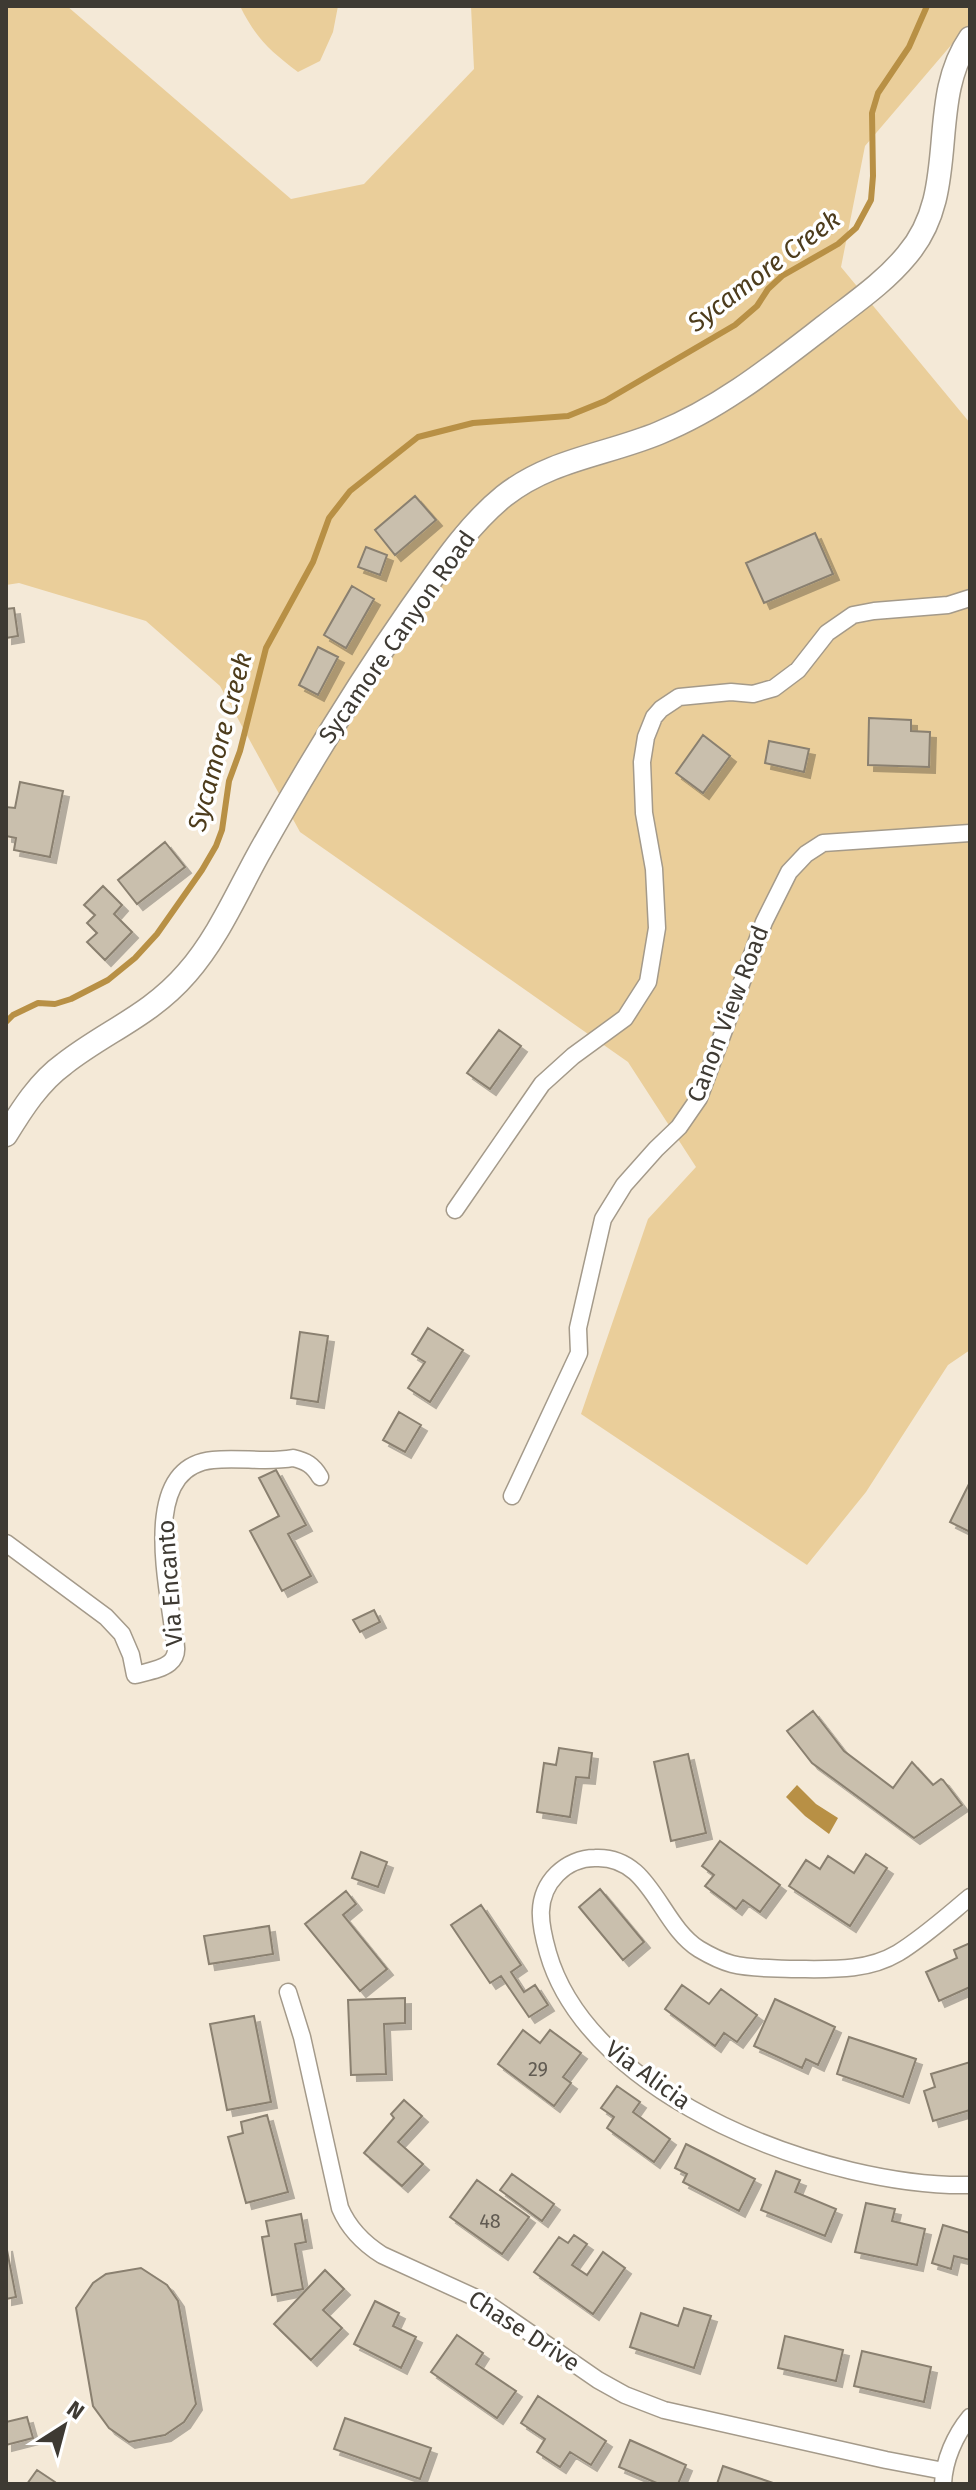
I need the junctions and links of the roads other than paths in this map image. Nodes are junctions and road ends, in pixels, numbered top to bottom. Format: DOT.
graph roads {
  1 [pos="970,38"];
  2 [pos="970,598"];
  3 [pos="970,833"];
  4 [pos="6,1135"];
  5 [pos="455,1210"];
  6 [pos="320,1477"];
  7 [pos="512,1496"];
  8 [pos="6,1543"];
  9 [pos="970,1897"];
  10 [pos="288,1992"];
  11 [pos="970,2185"];
  12 [pos="970,2417"];
  13 [pos="943,2478"];
  1 -- 4 [label="main road, Sycamore Canyon Road"];
  2 -- 5 [label="street"];
  3 -- 7 [label="street, Canon View Road"];
  6 -- 8 [label="street, Via Encanto"];
  9 -- 11 [label="street, Via Alicia"];
  10 -- 13 [label="street, Chase Drive"];
  12 -- 13 [label="street"];
}
